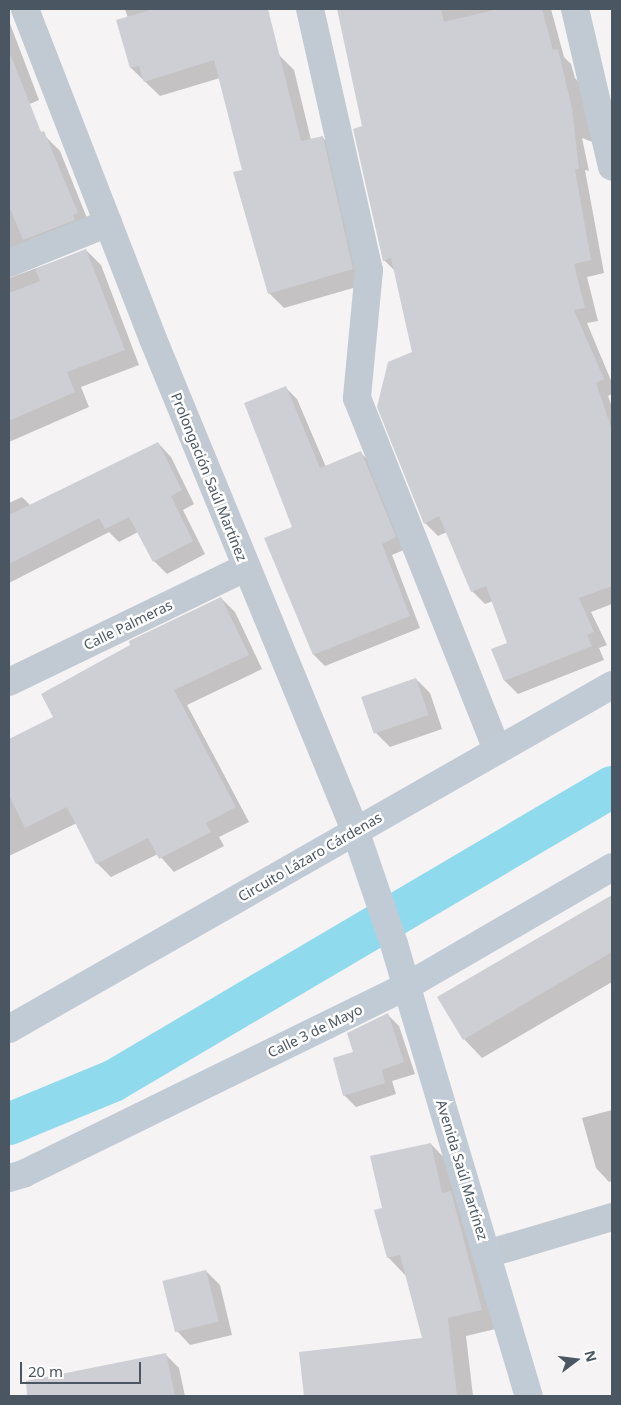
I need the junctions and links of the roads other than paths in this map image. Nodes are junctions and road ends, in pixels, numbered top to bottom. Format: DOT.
graph roads {
  1 [pos="25,9"];
  2 [pos="310,9"];
  3 [pos="575,9"];
  4 [pos="612,167"];
  5 [pos="108,222"];
  6 [pos="9,263"];
  7 [pos="246,567"];
  8 [pos="9,682"];
  9 [pos="612,685"];
  10 [pos="497,750"];
  11 [pos="355,830"];
  12 [pos="612,867"];
  13 [pos="394,944"];
  14 [pos="407,986"];
  15 [pos="9,1029"];
  16 [pos="9,1178"];
  17 [pos="612,1217"];
  18 [pos="487,1254"];
  19 [pos="529,1396"];
  1 -- 5 [label="street, Prolongación Saúl Martínez"];
  2 -- 10 [label="street"];
  3 -- 4 [label="street"];
  5 -- 6 [label="street"];
  5 -- 7 [label="street, Prolongación Saúl Martínez"];
  7 -- 8 [label="street, Calle Palmeras"];
  7 -- 11 [label="street, Prolongación Saúl Martínez"];
  9 -- 10 [label="street, Circuito Lázaro Cárdenas"];
  10 -- 11 [label="street, Circuito Lázaro Cárdenas"];
  11 -- 13 [label="street, Prolongación Saúl Martínez"];
  11 -- 15 [label="street, Circuito Lázaro Cárdenas"];
  12 -- 14 [label="street, Calle 3 de Mayo"];
  13 -- 14 [label="street, Avenida Saúl Martínez"];
  14 -- 16 [label="street, Calle 3 de Mayo"];
  14 -- 18 [label="street, Avenida Saúl Martínez"];
  17 -- 18 [label="street"];
  18 -- 19 [label="street, Avenida Saúl Martínez"];
}
